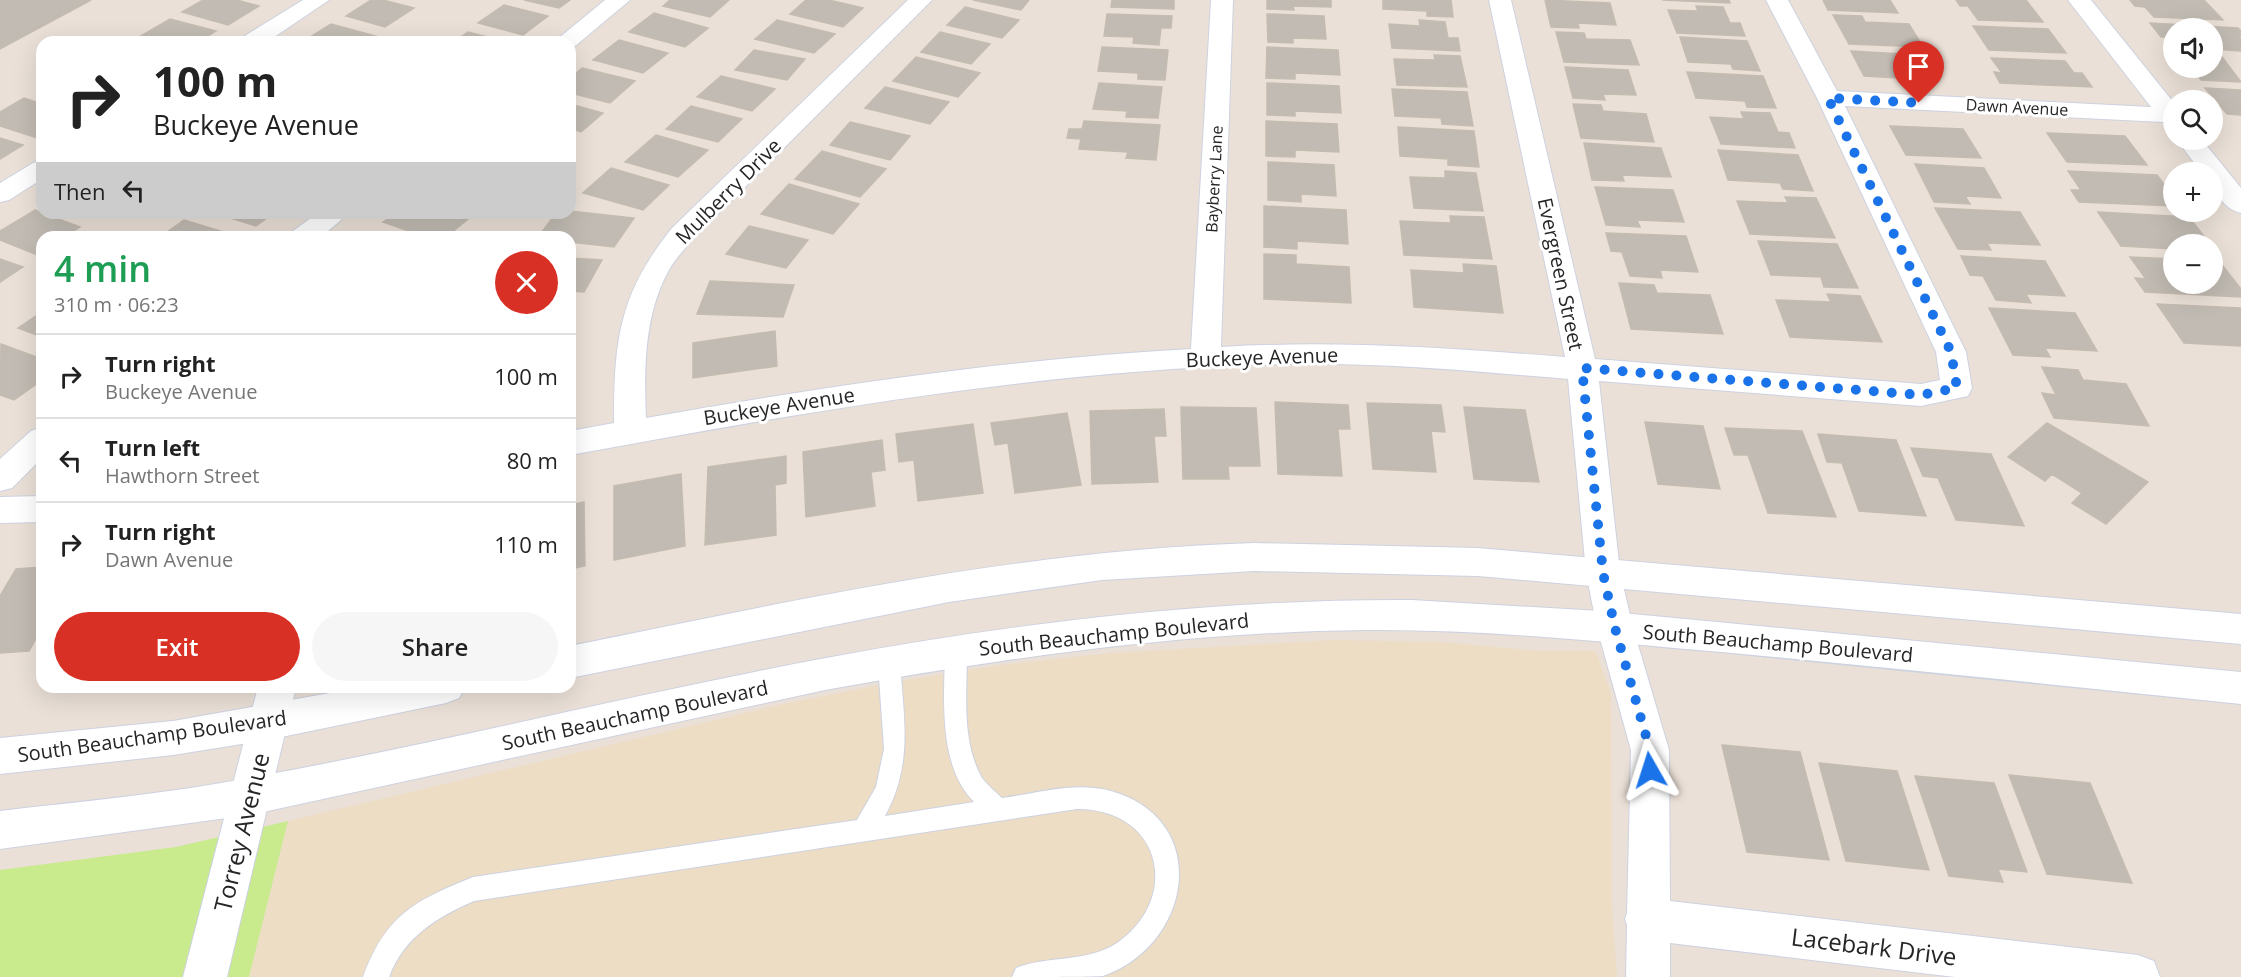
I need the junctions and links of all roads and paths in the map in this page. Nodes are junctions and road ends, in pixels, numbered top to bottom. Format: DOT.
graph roads {
  1 [pos="318,0"];
  2 [pos="619,0"];
  3 [pos="921,0"];
  4 [pos="1222,0"];
  5 [pos="1500,0"];
  6 [pos="1778,0"];
  7 [pos="2079,0"];
  8 [pos="261,36"];
  9 [pos="574,36"];
  10 [pos="1828,98"];
  11 [pos="2163,107"];
  12 [pos="2163,117"];
  13 [pos="2197,150"];
  14 [pos="36,172"];
  15 [pos="0,194"];
  16 [pos="2241,204"];
  17 [pos="328,219"];
  18 [pos="311,231"];
  19 [pos="1206,357"];
  20 [pos="1582,368"];
  21 [pos="630,431"];
  22 [pos="576,442"];
  23 [pos="36,445"];
  24 [pos="0,479"];
  25 [pos="36,509"];
  26 [pos="0,510"];
  27 [pos="1603,573"];
  28 [pos="1615,628"];
  29 [pos="2241,629"];
  30 [pos="956,652"];
  31 [pos="576,661"];
  32 [pos="889,663"];
  33 [pos="2241,688"];
  34 [pos="388,693"];
  35 [pos="272,705"];
  36 [pos="0,756"];
  37 [pos="249,797"];
  38 [pos="997,809"];
  39 [pos="0,830"];
  40 [pos="864,831"];
  41 [pos="1646,920"];
  42 [pos="205,977"];
  43 [pos="376,977"];
  44 [pos="1025,977"];
  45 [pos="1648,977"];
  46 [pos="2138,977"];
  1 -- 8 [label="street"];
  2 -- 9 [label="street"];
  3 -- 21 [label="street, Mulberry Drive"];
  4 -- 19 [label="street, Bayberry Lane"];
  5 -- 20 [label="street, Evergreen Street"];
  6 -- 10 [label="street"];
  7 -- 11 [label="street"];
  10 -- 12 [label="street, Dawn Avenue"];
  10 -- 20 [label="street, Buckeye Avenue"];
  13 -- 16 [label="street"];
  14 -- 15 [label="street"];
  17 -- 18 [label="street"];
  19 -- 20 [label="street, Buckeye Avenue"];
  19 -- 21 [label="street, Buckeye Avenue"];
  20 -- 27 [label="street, Evergreen Street"];
  21 -- 22 [label="street, Buckeye Avenue"];
  23 -- 24 [label="street"];
  25 -- 26 [label="street"];
  27 -- 28 [label="street, Evergreen Street"];
  27 -- 29 [label="street"];
  27 -- 31 [label="street"];
  28 -- 30 [label="street, South Beauchamp Boulevard"];
  28 -- 33 [label="street, South Beauchamp Boulevard"];
  28 -- 41 [label="street, Evergreen Street"];
  30 -- 32 [label="street, South Beauchamp Boulevard"];
  30 -- 38 [label="lane"];
  32 -- 37 [label="street, South Beauchamp Boulevard"];
  32 -- 40 [label="lane"];
  34 -- 35 [label="street, South Beauchamp Boulevard"];
  35 -- 36 [label="street, South Beauchamp Boulevard"];
  35 -- 37 [label="street, Torrey Avenue"];
  37 -- 39 [label="street, South Beauchamp Boulevard"];
  37 -- 42 [label="street, Torrey Avenue"];
  38 -- 40 [label="lane"];
  38 -- 44 [label="lane"];
  40 -- 43 [label="lane"];
  41 -- 45 [label="street, Evergreen Street"];
  41 -- 46 [label="street, Lacebark Drive"];
}
